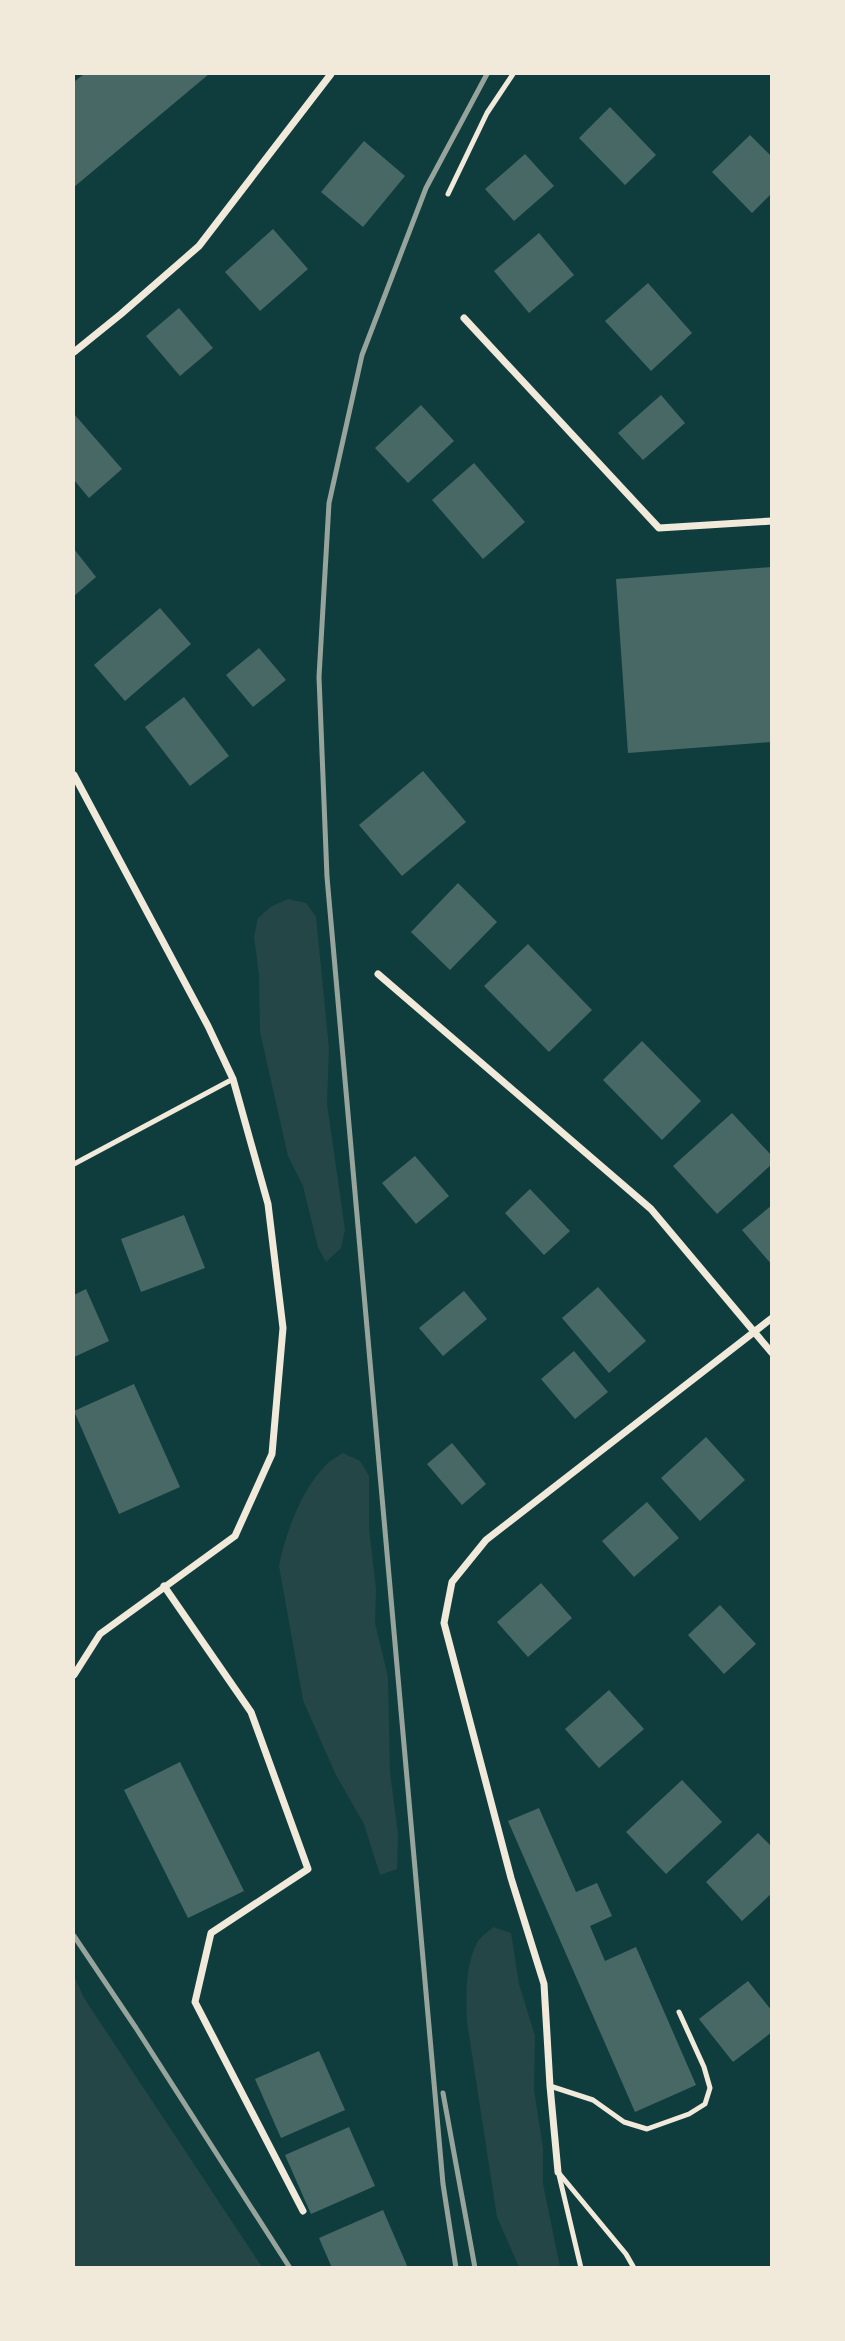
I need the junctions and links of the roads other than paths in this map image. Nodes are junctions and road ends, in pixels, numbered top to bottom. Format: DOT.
graph roads {
  1 [pos="331,74"];
  2 [pos="513,74"];
  3 [pos="448,194"];
  4 [pos="464,318"];
  5 [pos="74,352"];
  6 [pos="772,521"];
  7 [pos="74,775"];
  8 [pos="378,974"];
  9 [pos="233,1079"];
  10 [pos="74,1164"];
  11 [pos="772,1318"];
  12 [pos="754,1331"];
  13 [pos="772,1353"];
  14 [pos="164,1586"];
  15 [pos="74,1675"];
  16 [pos="679,2012"];
  17 [pos="550,2086"];
  18 [pos="558,2172"];
  19 [pos="303,2211"];
  20 [pos="581,2267"];
  21 [pos="634,2267"];
  1 -- 5 [label="street"];
  2 -- 3 [label="lane"];
  4 -- 6 [label="street"];
  7 -- 9 [label="street"];
  8 -- 12 [label="street"];
  9 -- 10 [label="lane"];
  9 -- 14 [label="street"];
  11 -- 12 [label="street"];
  12 -- 13 [label="street"];
  12 -- 17 [label="street"];
  14 -- 15 [label="street"];
  14 -- 19 [label="street"];
  16 -- 17 [label="lane"];
  17 -- 18 [label="street"];
  18 -- 20 [label="lane"];
  18 -- 21 [label="lane"];
}
